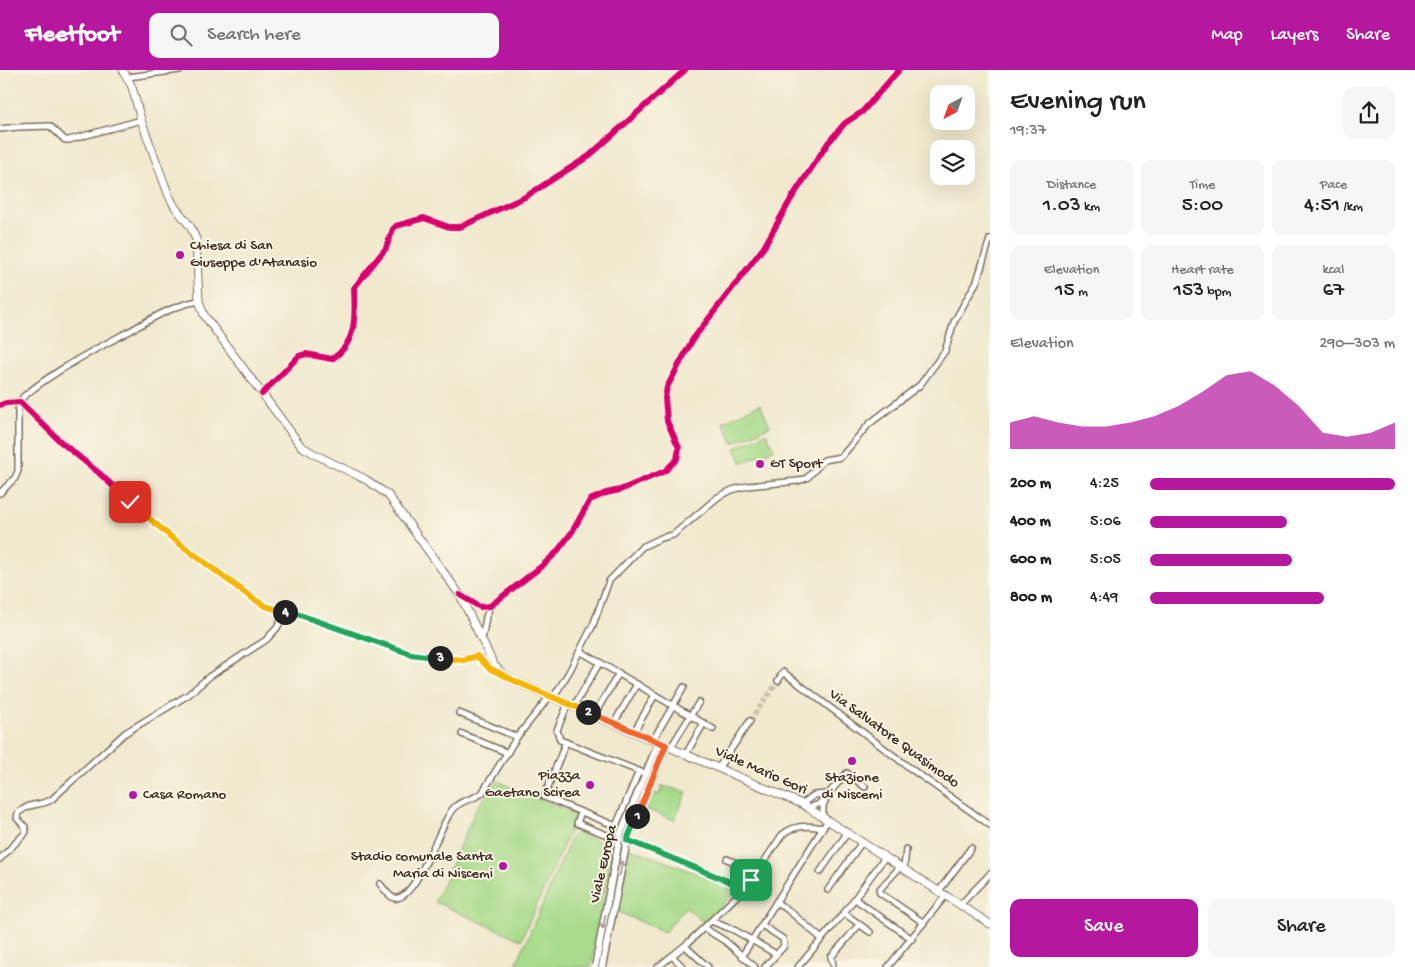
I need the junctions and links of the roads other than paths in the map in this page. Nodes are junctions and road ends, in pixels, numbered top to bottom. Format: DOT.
graph roads {
  1 [pos="123,70"];
  2 [pos="180,70"];
  3 [pos="685,70"];
  4 [pos="899,70"];
  5 [pos="128,77"];
  6 [pos="141,120"];
  7 [pos="0,130"];
  8 [pos="990,238"];
  9 [pos="199,302"];
  10 [pos="262,394"];
  11 [pos="20,402"];
  12 [pos="0,406"];
  13 [pos="0,493"];
  14 [pos="460,595"];
  15 [pos="490,606"];
  16 [pos="286,612"];
  17 [pos="482,641"];
  18 [pos="580,651"];
  19 [pos="600,662"];
  20 [pos="619,674"];
  21 [pos="504,675"];
  22 [pos="778,681"];
  23 [pos="638,684"];
  24 [pos="684,687"];
  25 [pos="655,695"];
  26 [pos="552,697"];
  27 [pos="699,702"];
  28 [pos="571,705"];
  29 [pos="673,705"];
  30 [pos="459,713"];
  31 [pos="594,715"];
  32 [pos="691,715"];
  33 [pos="750,721"];
  34 [pos="614,723"];
  35 [pos="704,724"];
  36 [pos="714,729"];
  37 [pos="634,732"];
  38 [pos="462,734"];
  39 [pos="517,737"];
  40 [pos="656,741"];
  41 [pos="566,742"];
  42 [pos="669,746"];
  43 [pos="508,753"];
  44 [pos="686,754"];
  45 [pos="719,768"];
  46 [pos="642,772"];
  47 [pos="865,787"];
  48 [pos="829,794"];
  49 [pos="819,795"];
  50 [pos="809,807"];
  51 [pos="581,812"];
  52 [pos="825,819"];
  53 [pos="989,824"];
  54 [pos="823,828"];
  55 [pos="848,832"];
  56 [pos="623,840"];
  57 [pos="862,842"];
  58 [pos="971,848"];
  59 [pos="906,849"];
  60 [pos="885,857"];
  61 [pos="0,859"];
  62 [pos="727,859"];
  63 [pos="902,867"];
  64 [pos="757,872"];
  65 [pos="820,872"];
  66 [pos="990,874"];
  67 [pos="380,884"];
  68 [pos="745,888"];
  69 [pos="828,890"];
  70 [pos="939,891"];
  71 [pos="946,895"];
  72 [pos="855,899"];
  73 [pos="776,902"];
  74 [pos="961,904"];
  75 [pos="844,913"];
  76 [pos="711,921"];
  77 [pos="924,923"];
  78 [pos="762,924"];
  79 [pos="859,924"];
  80 [pos="990,924"];
  81 [pos="704,928"];
  82 [pos="870,932"];
  83 [pos="822,939"];
  84 [pos="912,939"];
  85 [pos="752,940"];
  86 [pos="685,946"];
  87 [pos="776,954"];
  88 [pos="672,956"];
  89 [pos="742,956"];
  90 [pos="833,964"];
  91 [pos="595,967"];
  92 [pos="602,967"];
  93 [pos="658,967"];
  94 [pos="683,967"];
  95 [pos="708,967"];
  96 [pos="755,967"];
  97 [pos="765,967"];
  98 [pos="798,967"];
  99 [pos="888,967"];
  1 -- 5 [label="main road"];
  2 -- 5 [label="street"];
  3 -- 10 [label="street"];
  4 -- 15 [label="street"];
  5 -- 6 [label="main road"];
  6 -- 7 [label="street"];
  6 -- 9 [label="main road"];
  8 -- 18 [label="street"];
  9 -- 10 [label="main road"];
  9 -- 11 [label="street"];
  10 -- 14 [label="main road"];
  11 -- 12 [label="street"];
  11 -- 13 [label="street"];
  11 -- 16 [label="street"];
  14 -- 15 [label="street"];
  14 -- 17 [label="main road"];
  15 -- 17 [label="street"];
  16 -- 21 [label="street"];
  16 -- 61 [label="street"];
  17 -- 21 [label="main road"];
  18 -- 19 [label="street"];
  18 -- 26 [label="street"];
  19 -- 20 [label="street"];
  19 -- 28 [label="street"];
  20 -- 23 [label="street"];
  20 -- 31 [label="street"];
  21 -- 26 [label="main road, Viale Mario Gori"];
  22 -- 53 [label="street, Via Salvatore Quasimodo"];
  23 -- 25 [label="street"];
  23 -- 34 [label="street"];
  24 -- 29 [label="street"];
  25 -- 29 [label="street"];
  25 -- 37 [label="street"];
  26 -- 28 [label="main road, Viale Mario Gori"];
  26 -- 39 [label="street"];
  27 -- 32 [label="street"];
  28 -- 31 [label="main road, Viale Mario Gori"];
  28 -- 41 [label="street"];
  29 -- 32 [label="street"];
  29 -- 40 [label="street"];
  30 -- 39 [label="street"];
  31 -- 34 [label="main road, Viale Mario Gori"];
  32 -- 35 [label="street"];
  32 -- 42 [label="street"];
  33 -- 45 [label="street"];
  34 -- 37 [label="main road, Viale Mario Gori"];
  35 -- 36 [label="street"];
  35 -- 44 [label="street"];
  37 -- 40 [label="main road, Viale Mario Gori"];
  38 -- 43 [label="street"];
  39 -- 43 [label="street"];
  40 -- 42 [label="main road, Viale Mario Gori"];
  40 -- 46 [label="street, Viale Europa"];
  41 -- 46 [label="street"];
  41 -- 51 [label="street"];
  42 -- 44 [label="main road, Viale Mario Gori"];
  42 -- 56 [label="street, Viale Europa"];
  43 -- 67 [label="street"];
  44 -- 45 [label="main road, Viale Mario Gori"];
  45 -- 50 [label="main road, Viale Mario Gori"];
  46 -- 51 [label="street"];
  46 -- 56 [label="street, Viale Europa"];
  47 -- 48 [label="street"];
  48 -- 49 [label="street"];
  48 -- 50 [label="street"];
  48 -- 52 [label="street"];
  49 -- 50 [label="street"];
  49 -- 50 [label="street"];
  50 -- 52 [label="main road, Viale Mario Gori"];
  51 -- 56 [label="street"];
  52 -- 54 [label="street"];
  52 -- 55 [label="main road, Viale Mario Gori"];
  54 -- 64 [label="street"];
  54 -- 73 [label="street"];
  55 -- 57 [label="main road, Viale Mario Gori"];
  55 -- 65 [label="street"];
  56 -- 68 [label="street"];
  56 -- 91 [label="street, Viale Europa, one-way"];
  92 -- 56 [label="street, Viale Europa, one-way"];
  57 -- 60 [label="main road, Viale Mario Gori"];
  57 -- 69 [label="street"];
  58 -- 70 [label="street"];
  59 -- 63 [label="street"];
  60 -- 63 [label="main road, Viale Mario Gori"];
  60 -- 72 [label="street"];
  62 -- 64 [label="street"];
  63 -- 70 [label="main road, Viale Mario Gori"];
  63 -- 77 [label="street"];
  64 -- 68 [label="street"];
  66 -- 74 [label="street"];
  68 -- 76 [label="street"];
  70 -- 71 [label="main road, Viale Mario Gori"];
  71 -- 74 [label="main road, Viale Mario Gori"];
  71 -- 77 [label="street"];
  72 -- 75 [label="street"];
  72 -- 84 [label="street"];
  73 -- 78 [label="street"];
  73 -- 83 [label="street"];
  74 -- 80 [label="main road, Viale Mario Gori"];
  75 -- 79 [label="street"];
  75 -- 83 [label="street"];
  76 -- 81 [label="street"];
  76 -- 85 [label="street"];
  77 -- 84 [label="street"];
  78 -- 85 [label="street"];
  78 -- 87 [label="street"];
  79 -- 82 [label="street"];
  79 -- 90 [label="street"];
  81 -- 86 [label="street"];
  81 -- 89 [label="street"];
  83 -- 98 [label="street"];
  84 -- 99 [label="street"];
  85 -- 87 [label="street"];
  85 -- 89 [label="street"];
  86 -- 88 [label="street"];
  86 -- 95 [label="street"];
  87 -- 97 [label="street"];
  88 -- 93 [label="street"];
  88 -- 94 [label="street"];
  89 -- 96 [label="street"];
}
